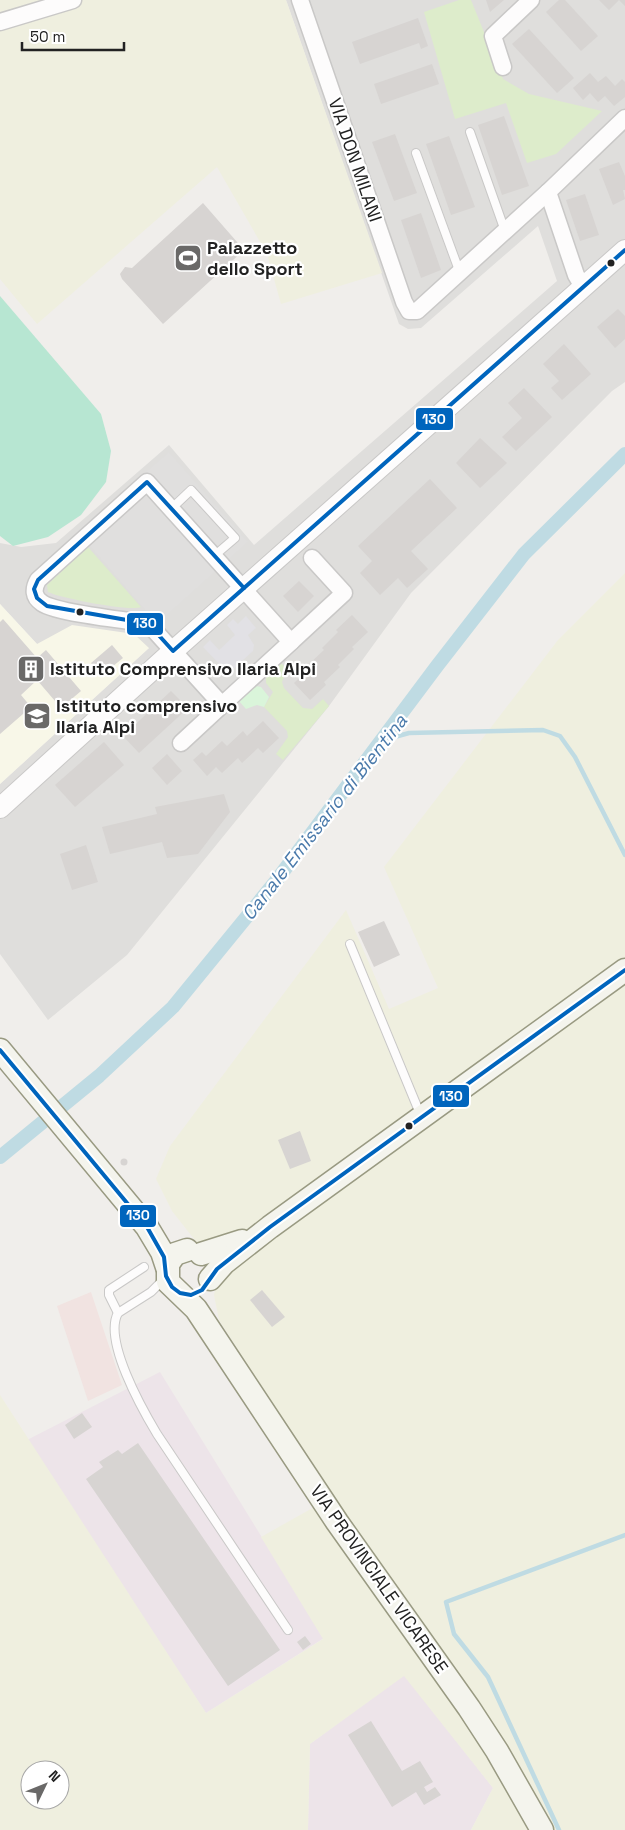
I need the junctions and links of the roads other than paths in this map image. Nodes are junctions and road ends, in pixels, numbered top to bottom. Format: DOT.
graph roads {
  1 [pos="73,0"];
  2 [pos="300,0"];
  3 [pos="530,0"];
  4 [pos="0,22"];
  5 [pos="503,67"];
  6 [pos="625,118"];
  7 [pos="470,132"];
  8 [pos="416,153"];
  9 [pos="548,192"];
  10 [pos="505,231"];
  11 [pos="625,250"];
  12 [pos="460,273"];
  13 [pos="583,287"];
  14 [pos="171,509"];
  15 [pos="214,556"];
  16 [pos="312,558"];
  17 [pos="244,589"];
  18 [pos="291,642"];
  19 [pos="173,651"];
  20 [pos="222,705"];
  21 [pos="181,743"];
  22 [pos="0,808"];
  23 [pos="350,944"];
  24 [pos="625,970"];
  25 [pos="4,1054"];
  26 [pos="421,1118"];
  27 [pos="147,1227"];
  28 [pos="270,1227"];
  29 [pos="194,1252"];
  30 [pos="144,1268"];
  31 [pos="172,1281"];
  32 [pos="207,1283"];
  33 [pos="139,1300"];
  34 [pos="118,1313"];
  35 [pos="211,1332"];
  36 [pos="288,1630"];
  37 [pos="542,1830"];
  1 -- 4 [label="street"];
  2 -- 12 [label="street, VIA DON MILANI"];
  3 -- 5 [label="street"];
  6 -- 9 [label="street"];
  7 -- 10 [label="lane"];
  8 -- 12 [label="lane"];
  9 -- 10 [label="street"];
  9 -- 13 [label="street"];
  10 -- 12 [label="street"];
  11 -- 13 [label="street"];
  13 -- 17 [label="street"];
  14 -- 15 [label="street"];
  14 -- 15 [label="lane"];
  14 -- 19 [label="street"];
  15 -- 17 [label="street"];
  16 -- 18 [label="street"];
  17 -- 18 [label="street"];
  17 -- 19 [label="street"];
  18 -- 20 [label="street"];
  19 -- 20 [label="street"];
  19 -- 22 [label="street"];
  20 -- 21 [label="street"];
  23 -- 26 [label="lane"];
  24 -- 26 [label="main road"];
  25 -- 27 [label="main road, VIA PROVINCIALE VICARESE"];
  26 -- 28 [label="main road"];
  27 -- 29 [label="main road, VIA PROVINCIALE VICARESE"];
  27 -- 31 [label="main road, VIA PROVINCIALE VICARESE"];
  28 -- 29 [label="main road"];
  28 -- 32 [label="main road"];
  29 -- 31 [label="main road"];
  29 -- 32 [label="main road, VIA PROVINCIALE VICARESE"];
  30 -- 34 [label="lane"];
  31 -- 32 [label="main road"];
  31 -- 33 [label="lane"];
  31 -- 33 [label="lane"];
  31 -- 35 [label="main road, VIA PROVINCIALE VICARESE"];
  32 -- 35 [label="main road, VIA PROVINCIALE VICARESE"];
  33 -- 34 [label="lane"];
  34 -- 36 [label="lane"];
  35 -- 37 [label="main road, VIA PROVINCIALE VICARESE"];
}
